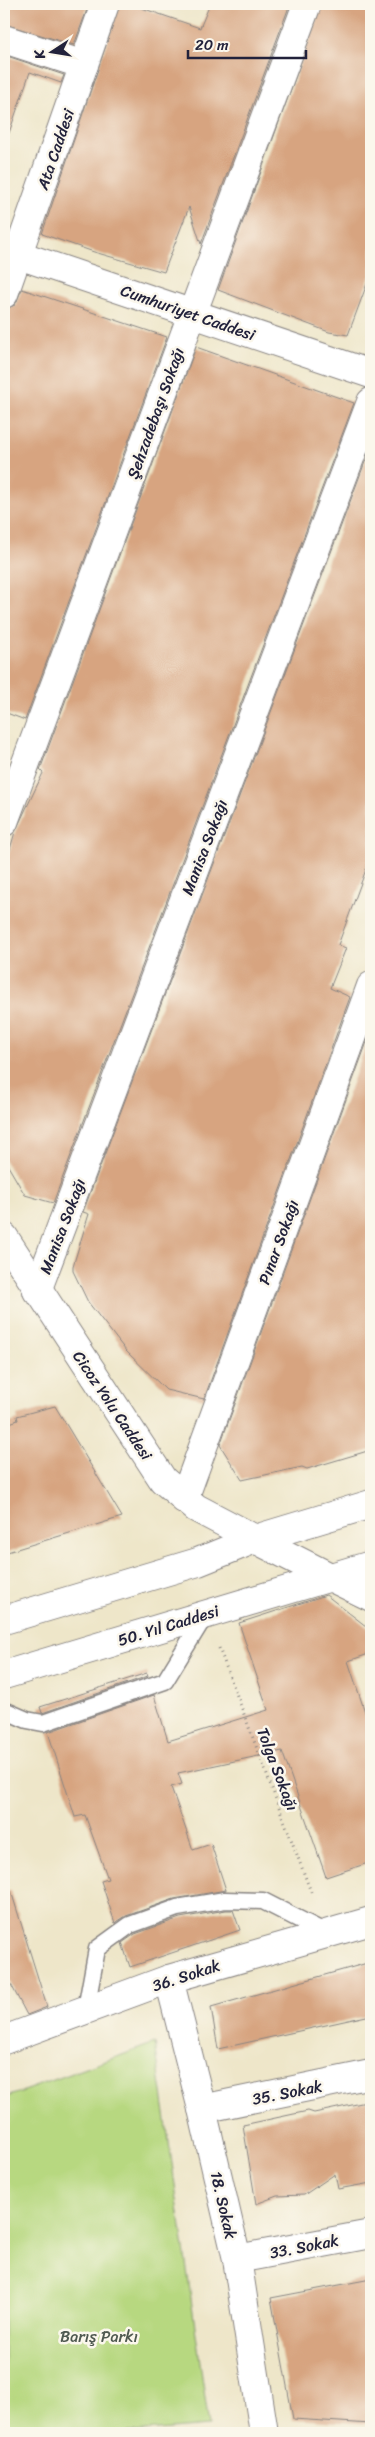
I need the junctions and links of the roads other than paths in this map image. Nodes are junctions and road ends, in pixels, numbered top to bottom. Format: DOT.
graph roads {
  1 [pos="105,4"];
  2 [pos="307,4"];
  3 [pos="4,38"];
  4 [pos="84,65"];
  5 [pos="12,252"];
  6 [pos="4,294"];
  7 [pos="191,314"];
  8 [pos="371,374"];
  9 [pos="371,402"];
  10 [pos="4,822"];
  11 [pos="371,986"];
  12 [pos="4,1237"];
  13 [pos="37,1291"];
  14 [pos="184,1498"];
  15 [pos="371,1504"];
  16 [pos="256,1540"];
  17 [pos="371,1565"];
  18 [pos="332,1578"];
  19 [pos="371,1597"];
  20 [pos="206,1614"];
  21 [pos="4,1620"];
  22 [pos="4,1675"];
  23 [pos="4,1710"];
  24 [pos="371,1922"];
  25 [pos="326,1932"];
  26 [pos="168,1979"];
  27 [pos="86,2009"];
  28 [pos="4,2040"];
  29 [pos="371,2074"];
  30 [pos="202,2109"];
  31 [pos="371,2234"];
  32 [pos="237,2259"];
  33 [pos="264,2433"];
  1 -- 4 [label="street, Ata Caddesi"];
  2 -- 7 [label="street, Şehzadebaşı Sokağı"];
  3 -- 4 [label="street"];
  4 -- 5 [label="street, Ata Caddesi"];
  5 -- 6 [label="street, Ata Caddesi"];
  5 -- 7 [label="street, Cumhuriyet Caddesi"];
  7 -- 8 [label="street, Cumhuriyet Caddesi"];
  7 -- 10 [label="street, Şehzadebaşı Sokağı"];
  9 -- 13 [label="street, Manisa Sokağı"];
  11 -- 14 [label="street, Pınar Sokağı"];
  12 -- 13 [label="street, Cicoz Yolu Caddesi"];
  13 -- 14 [label="street, Cicoz Yolu Caddesi"];
  14 -- 16 [label="street, Cicoz Yolu Caddesi"];
  15 -- 16 [label="street"];
  16 -- 18 [label="street, Cicoz Yolu Caddesi"];
  16 -- 21 [label="street"];
  17 -- 18 [label="street, 50. Yıl Caddesi"];
  18 -- 19 [label="street"];
  18 -- 20 [label="street, 50. Yıl Caddesi"];
  20 -- 22 [label="street, 50. Yıl Caddesi"];
  20 -- 23 [label="lane"];
  24 -- 25 [label="street, 36. Sokak"];
  25 -- 26 [label="street, 36. Sokak"];
  25 -- 27 [label="lane"];
  26 -- 27 [label="street, 36. Sokak"];
  26 -- 30 [label="street, 18. Sokak"];
  27 -- 28 [label="street, 36. Sokak"];
  29 -- 30 [label="street, 35. Sokak"];
  30 -- 32 [label="street, 18. Sokak"];
  31 -- 32 [label="street, 33. Sokak"];
  32 -- 33 [label="street, 18. Sokak"];
}
